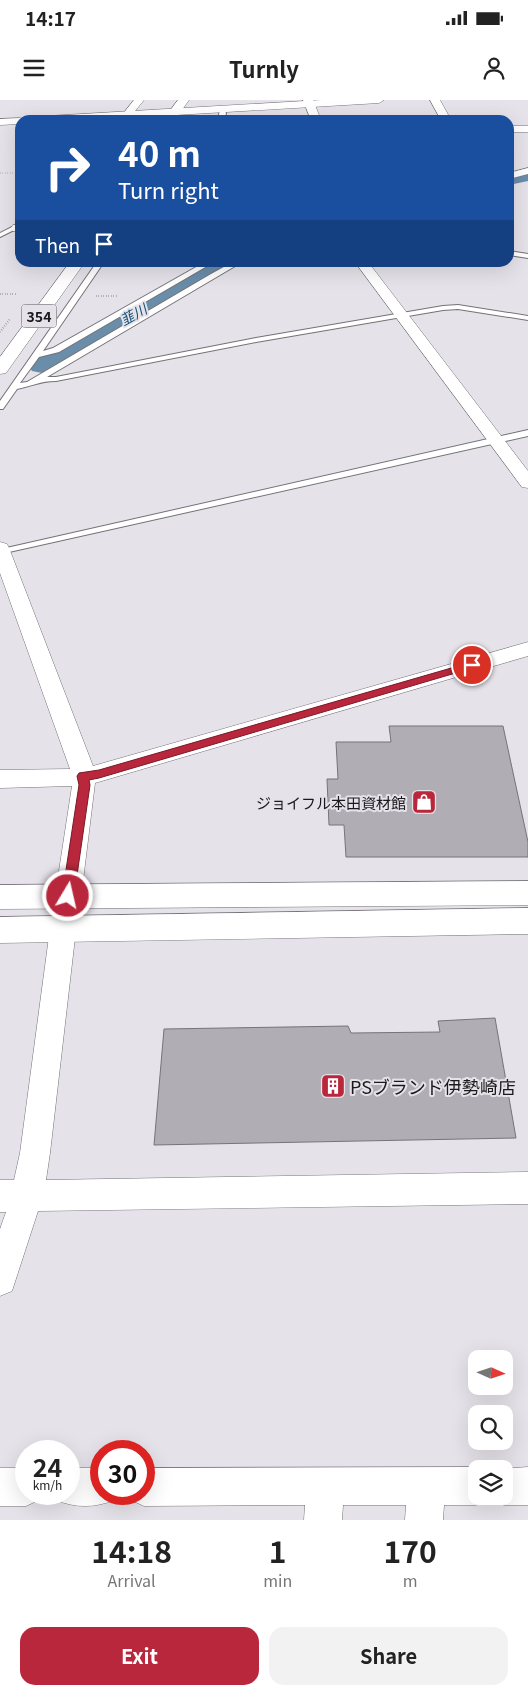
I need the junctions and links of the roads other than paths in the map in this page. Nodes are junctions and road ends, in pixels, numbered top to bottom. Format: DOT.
graph roads {
  1 [pos="139,100"];
  2 [pos="184,100"];
  3 [pos="201,100"];
  4 [pos="379,100"];
  5 [pos="435,100"];
  6 [pos="308,102"];
  7 [pos="127,115"];
  8 [pos="173,115"];
  9 [pos="190,115"];
  10 [pos="221,115"];
  11 [pos="314,115"];
  12 [pos="443,115"];
  13 [pos="15,121"];
  14 [pos="0,122"];
  15 [pos="528,129"];
  16 [pos="514,130"];
  17 [pos="528,171"];
  18 [pos="514,175"];
  19 [pos="15,229"];
  20 [pos="0,235"];
  21 [pos="514,254"];
  22 [pos="528,256"];
  23 [pos="59,267"];
  24 [pos="74,267"];
  25 [pos="98,267"];
  26 [pos="201,267"];
  27 [pos="229,267"];
  28 [pos="365,267"];
  29 [pos="400,315"];
  30 [pos="528,318"];
  31 [pos="0,345"];
  32 [pos="37,355"];
  33 [pos="0,369"];
  34 [pos="36,380"];
  35 [pos="14,387"];
  36 [pos="0,407"];
  37 [pos="528,433"];
  38 [pos="496,440"];
  39 [pos="528,483"];
  40 [pos="1,550"];
  41 [pos="528,649"];
  42 [pos="83,776"];
  43 [pos="0,779"];
  44 [pos="528,892"];
  45 [pos="68,896"];
  46 [pos="0,897"];
  47 [pos="528,921"];
  48 [pos="63,929"];
  49 [pos="0,930"];
  50 [pos="528,1188"];
  51 [pos="14,1196"];
  52 [pos="0,1280"];
  53 [pos="513,1486"];
  54 [pos="528,1486"];
  55 [pos="0,1487"];
  56 [pos="15,1487"];
  57 [pos="155,1488"];
  58 [pos="468,1489"];
  59 [pos="324,1503"];
  60 [pos="425,1503"];
  1 -- 7 [label="street"];
  2 -- 8 [label="main road"];
  3 -- 9 [label="main road"];
  4 -- 6 [label="main road"];
  5 -- 12 [label="street"];
  6 -- 10 [label="main road"];
  6 -- 11 [label="street"];
  9 -- 10 [label="main road"];
  13 -- 14 [label="main road"];
  15 -- 16 [label="street"];
  17 -- 18 [label="street"];
  19 -- 20 [label="lane"];
  21 -- 22 [label="lane"];
  23 -- 31 [label="main road, 354"];
  24 -- 33 [label="main road, 354"];
  25 -- 32 [label="lane"];
  26 -- 32 [label="lane"];
  27 -- 34 [label="lane"];
  28 -- 29 [label="street"];
  29 -- 30 [label="lane"];
  29 -- 34 [label="lane"];
  29 -- 38 [label="street"];
  32 -- 35 [label="lane"];
  34 -- 35 [label="lane"];
  35 -- 36 [label="lane"];
  37 -- 38 [label="lane"];
  38 -- 39 [label="street"];
  38 -- 40 [label="lane"];
  40 -- 42 [label="street"];
  41 -- 42 [label="street"];
  42 -- 43 [label="street"];
  42 -- 45 [label="street"];
  44 -- 45 [label="main road"];
  45 -- 46 [label="main road"];
  47 -- 48 [label="main road"];
  48 -- 49 [label="main road"];
  48 -- 51 [label="street"];
  50 -- 51 [label="street"];
  51 -- 52 [label="street"];
  53 -- 54 [label="street"];
  55 -- 56 [label="street"];
  57 -- 59 [label="street"];
  58 -- 60 [label="street"];
  59 -- 60 [label="street"];
}
